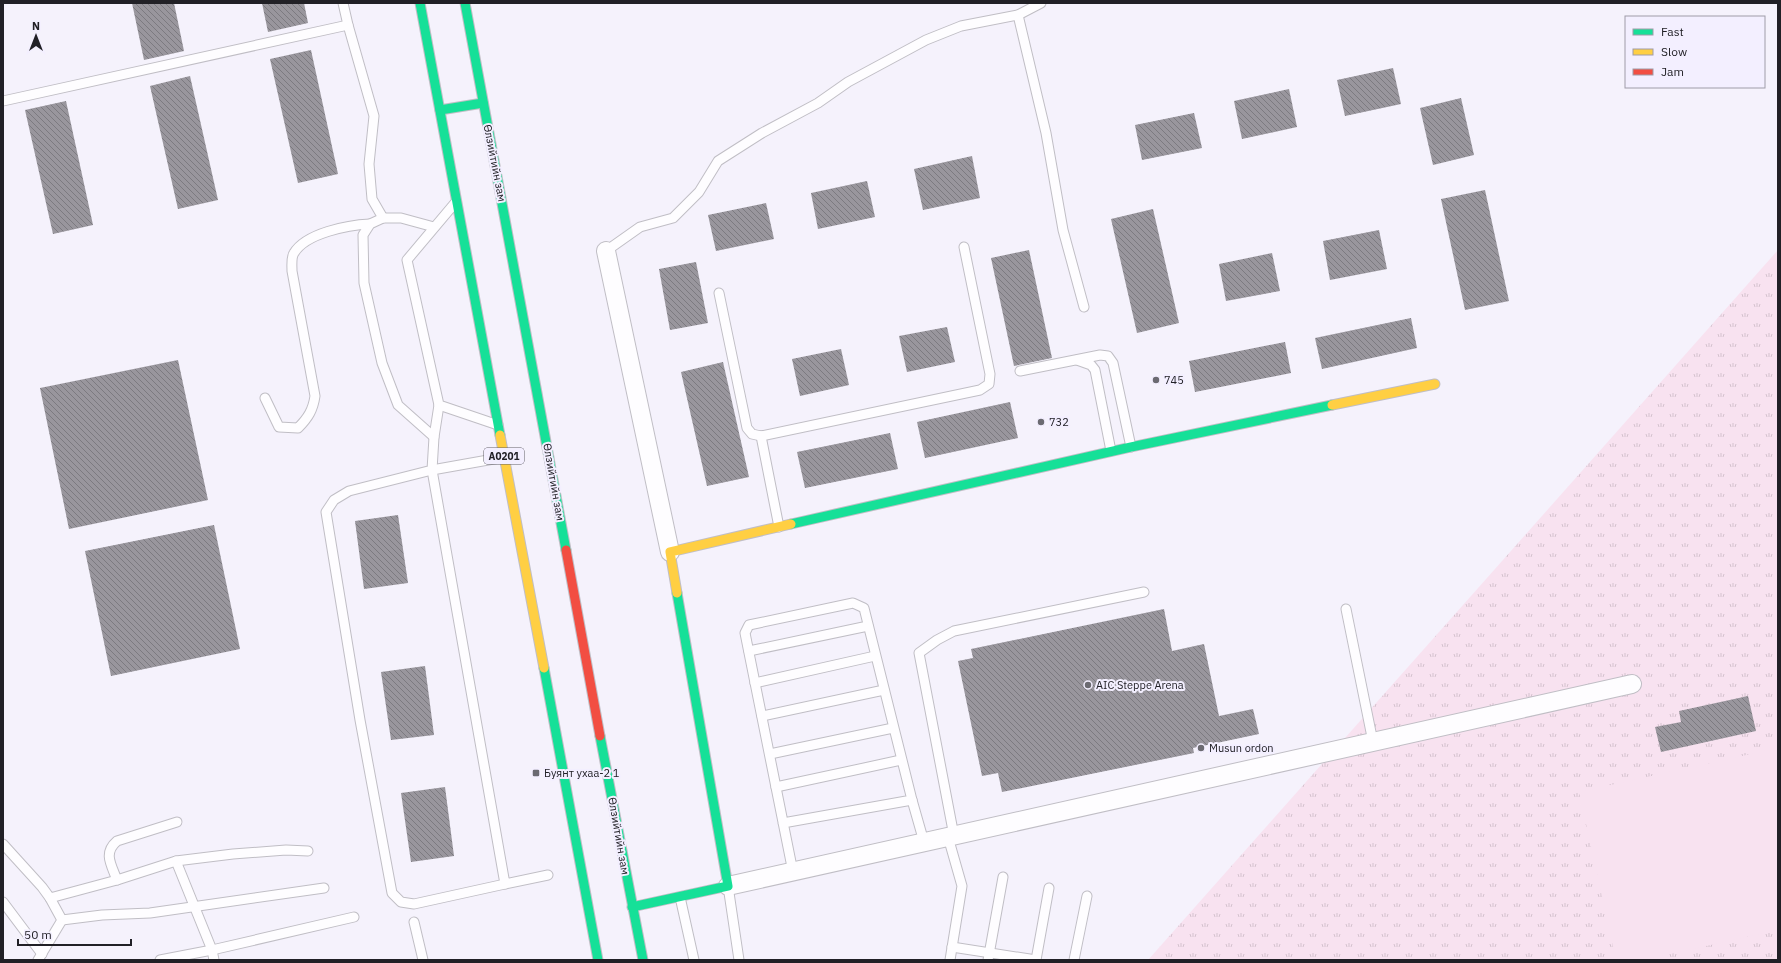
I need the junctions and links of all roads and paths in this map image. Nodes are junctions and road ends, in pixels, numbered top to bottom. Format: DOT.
graph roads {
  1 [pos="343,3"];
  2 [pos="420,3"];
  3 [pos="465,3"];
  4 [pos="1041,3"];
  5 [pos="1018,15"];
  6 [pos="348,25"];
  7 [pos="3,101"];
  8 [pos="484,103"];
  9 [pos="440,110"];
  10 [pos="456,202"];
  11 [pos="383,218"];
  12 [pos="370,224"];
  13 [pos="434,227"];
  14 [pos="964,247"];
  15 [pos="606,251"];
  16 [pos="719,293"];
  17 [pos="1084,307"];
  18 [pos="1076,360"];
  19 [pos="1020,371"];
  20 [pos="1435,384"];
  21 [pos="265,398"];
  22 [pos="440,405"];
  23 [pos="498,425"];
  24 [pos="761,436"];
  25 [pos="434,437"];
  26 [pos="1131,447"];
  27 [pos="1111,452"];
  28 [pos="504,457"];
  29 [pos="432,470"];
  30 [pos="779,527"];
  31 [pos="670,552"];
  32 [pos="1144,592"];
  33 [pos="1346,609"];
  34 [pos="868,626"];
  35 [pos="749,651"];
  36 [pos="875,656"];
  37 [pos="755,683"];
  38 [pos="1632,684"];
  39 [pos="884,690"];
  40 [pos="762,716"];
  41 [pos="893,728"];
  42 [pos="1373,742"];
  43 [pos="770,754"];
  44 [pos="901,760"];
  45 [pos="776,787"];
  46 [pos="912,800"];
  47 [pos="177,822"];
  48 [pos="784,823"];
  49 [pos="951,836"];
  50 [pos="924,842"];
  51 [pos="4,846"];
  52 [pos="308,851"];
  53 [pos="176,861"];
  54 [pos="793,872"];
  55 [pos="548,875"];
  56 [pos="1003,877"];
  57 [pos="116,880"];
  58 [pos="505,884"];
  59 [pos="728,886"];
  60 [pos="324,888"];
  61 [pos="1049,888"];
  62 [pos="1087,896"];
  63 [pos="680,897"];
  64 [pos="50,898"];
  65 [pos="3,902"];
  66 [pos="194,906"];
  67 [pos="632,907"];
  68 [pos="354,917"];
  69 [pos="62,920"];
  70 [pos="414,922"];
  71 [pos="952,947"];
  72 [pos="212,950"];
  73 [pos="988,956"];
  74 [pos="40,957"];
  75 [pos="160,960"];
  76 [pos="214,960"];
  77 [pos="423,960"];
  78 [pos="598,960"];
  79 [pos="643,960"];
  80 [pos="694,960"];
  81 [pos="739,960"];
  82 [pos="950,960"];
  83 [pos="1036,960"];
  84 [pos="1074,960"];
  1 -- 6 [label="lane"];
  2 -- 9 [label="main road, A0201"];
  3 -- 8 [label="main road, Өлзийтийн зам"];
  4 -- 5 [label="lane"];
  5 -- 15 [label="lane"];
  5 -- 17 [label="lane"];
  6 -- 7 [label="lane"];
  6 -- 11 [label="lane"];
  8 -- 9 [label="main road"];
  8 -- 67 [label="main road, Өлзийтийн зам"];
  9 -- 10 [label="main road, A0201"];
  10 -- 13 [label="lane"];
  10 -- 23 [label="main road, A0201"];
  11 -- 12 [label="lane"];
  11 -- 13 [label="lane"];
  12 -- 21 [label="lane"];
  12 -- 25 [label="lane"];
  13 -- 22 [label="lane"];
  14 -- 24 [label="lane"];
  15 -- 31 [label="street"];
  16 -- 24 [label="lane"];
  18 -- 19 [label="lane"];
  18 -- 26 [label="lane"];
  18 -- 27 [label="lane"];
  20 -- 26 [label="main road"];
  22 -- 23 [label="lane"];
  22 -- 25 [label="lane"];
  23 -- 28 [label="main road, A0201"];
  24 -- 30 [label="lane"];
  25 -- 29 [label="lane"];
  26 -- 27 [label="main road"];
  27 -- 30 [label="main road"];
  28 -- 29 [label="lane"];
  28 -- 78 [label="main road, A0201"];
  29 -- 58 [label="lane"];
  29 -- 58 [label="lane"];
  30 -- 31 [label="main road"];
  31 -- 59 [label="main road"];
  32 -- 49 [label="lane"];
  33 -- 42 [label="lane"];
  34 -- 35 [label="lane"];
  34 -- 35 [label="lane"];
  34 -- 36 [label="lane"];
  35 -- 37 [label="lane"];
  36 -- 37 [label="lane"];
  36 -- 39 [label="lane"];
  37 -- 40 [label="lane"];
  38 -- 42 [label="street"];
  39 -- 40 [label="lane"];
  39 -- 41 [label="lane"];
  40 -- 43 [label="lane"];
  41 -- 43 [label="lane"];
  41 -- 44 [label="lane"];
  42 -- 49 [label="street"];
  43 -- 45 [label="lane"];
  44 -- 45 [label="lane"];
  44 -- 46 [label="lane"];
  45 -- 48 [label="lane"];
  46 -- 48 [label="lane"];
  46 -- 50 [label="lane"];
  47 -- 57 [label="lane"];
  48 -- 54 [label="lane"];
  49 -- 50 [label="street"];
  49 -- 71 [label="lane"];
  50 -- 54 [label="street"];
  51 -- 64 [label="lane"];
  52 -- 53 [label="lane"];
  53 -- 57 [label="lane"];
  53 -- 66 [label="lane"];
  54 -- 59 [label="street"];
  55 -- 58 [label="lane"];
  56 -- 73 [label="lane"];
  57 -- 64 [label="lane"];
  59 -- 63 [label="main road"];
  59 -- 81 [label="lane"];
  60 -- 66 [label="lane"];
  61 -- 83 [label="lane"];
  62 -- 84 [label="lane"];
  63 -- 67 [label="main road"];
  63 -- 80 [label="lane"];
  64 -- 69 [label="lane"];
  65 -- 74 [label="lane"];
  66 -- 69 [label="lane"];
  66 -- 72 [label="lane"];
  67 -- 79 [label="main road, Өлзийтийн зам"];
  68 -- 72 [label="lane"];
  69 -- 74 [label="lane"];
  70 -- 77 [label="lane"];
  71 -- 73 [label="lane"];
  71 -- 82 [label="lane"];
  72 -- 75 [label="lane"];
  72 -- 76 [label="lane"];
  73 -- 83 [label="lane"];
}
